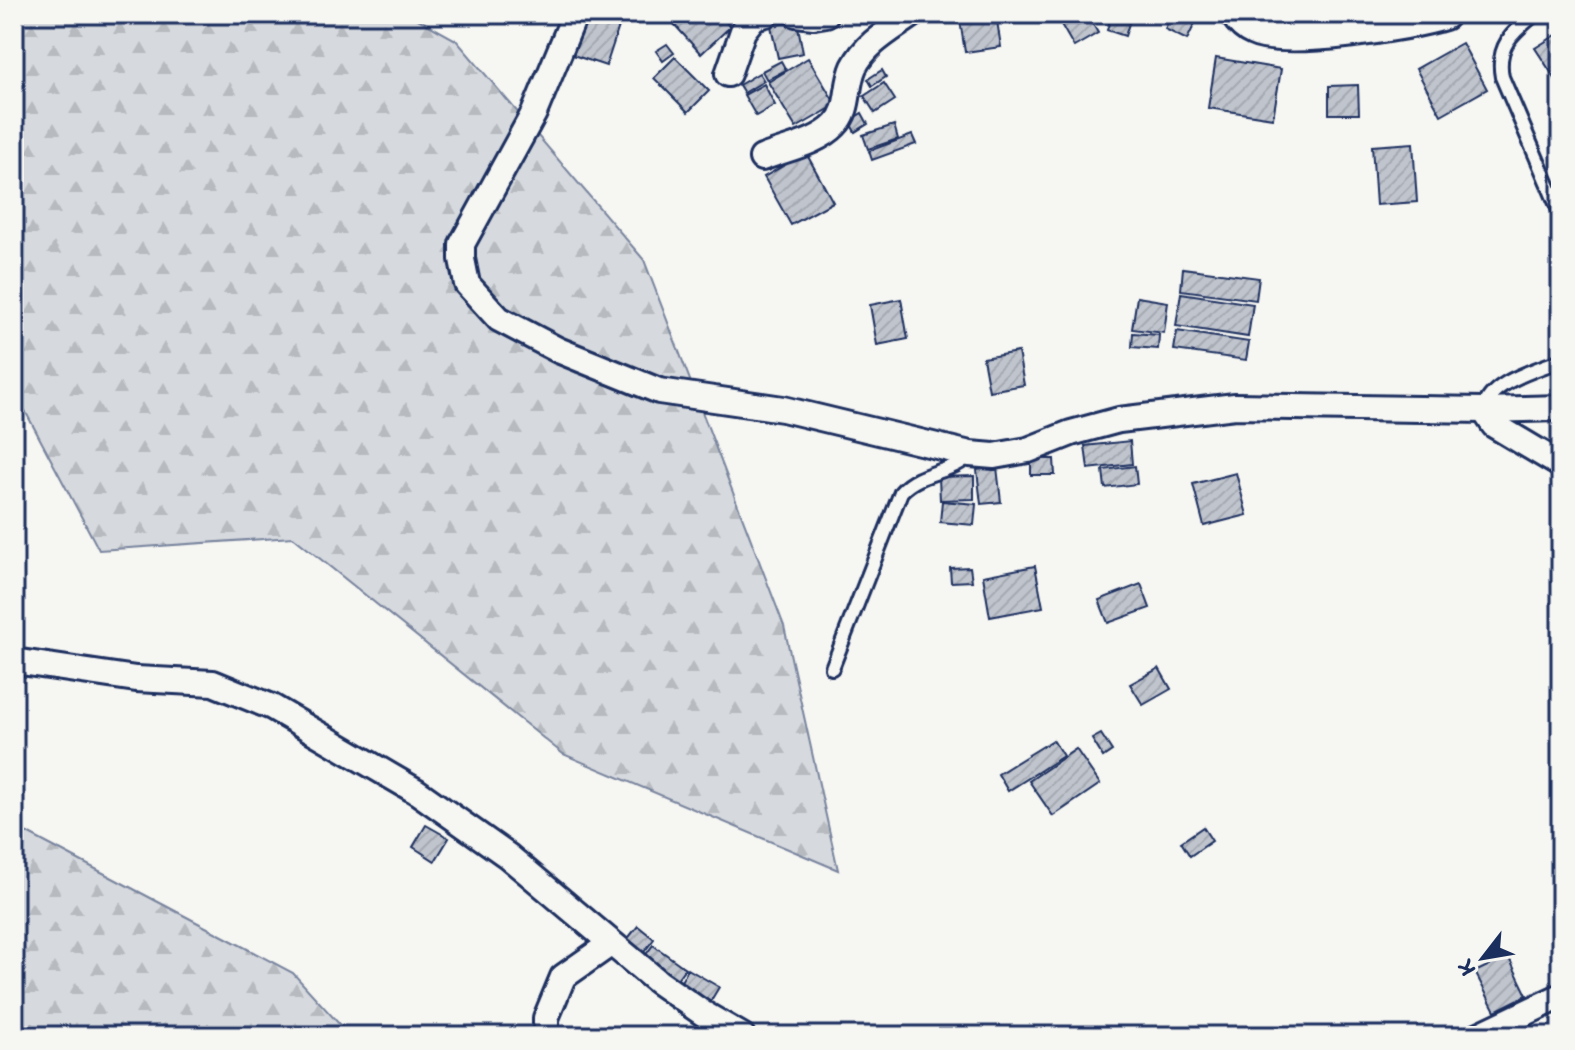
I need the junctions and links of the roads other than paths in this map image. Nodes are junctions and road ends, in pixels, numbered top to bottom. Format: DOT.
graph roads {
  1 [pos="575,14"];
  2 [pos="766,14"];
  3 [pos="796,14"];
  4 [pos="826,14"];
  5 [pos="913,14"];
  6 [pos="1444,14"];
  7 [pos="1535,14"];
  8 [pos="1233,15"];
  9 [pos="728,74"];
  10 [pos="762,158"];
  11 [pos="1561,215"];
  12 [pos="1561,360"];
  13 [pos="1561,408"];
  14 [pos="1484,410"];
  15 [pos="970,454"];
  16 [pos="1561,465"];
  17 [pos="14,661"];
  18 [pos="832,668"];
  19 [pos="610,944"];
  20 [pos="1561,996"];
  21 [pos="546,1036"];
  22 [pos="742,1036"];
  23 [pos="1477,1036"];
  1 -- 15 [label="street"];
  2 -- 9 [label="street"];
  3 -- 4 [label="street"];
  5 -- 10 [label="street"];
  6 -- 8 [label="street"];
  7 -- 11 [label="lane"];
  12 -- 14 [label="lane"];
  13 -- 14 [label="street"];
  14 -- 15 [label="street"];
  14 -- 16 [label="street"];
  15 -- 18 [label="lane"];
  17 -- 19 [label="street"];
  19 -- 21 [label="street"];
  19 -- 22 [label="street"];
  20 -- 23 [label="street"];
}
